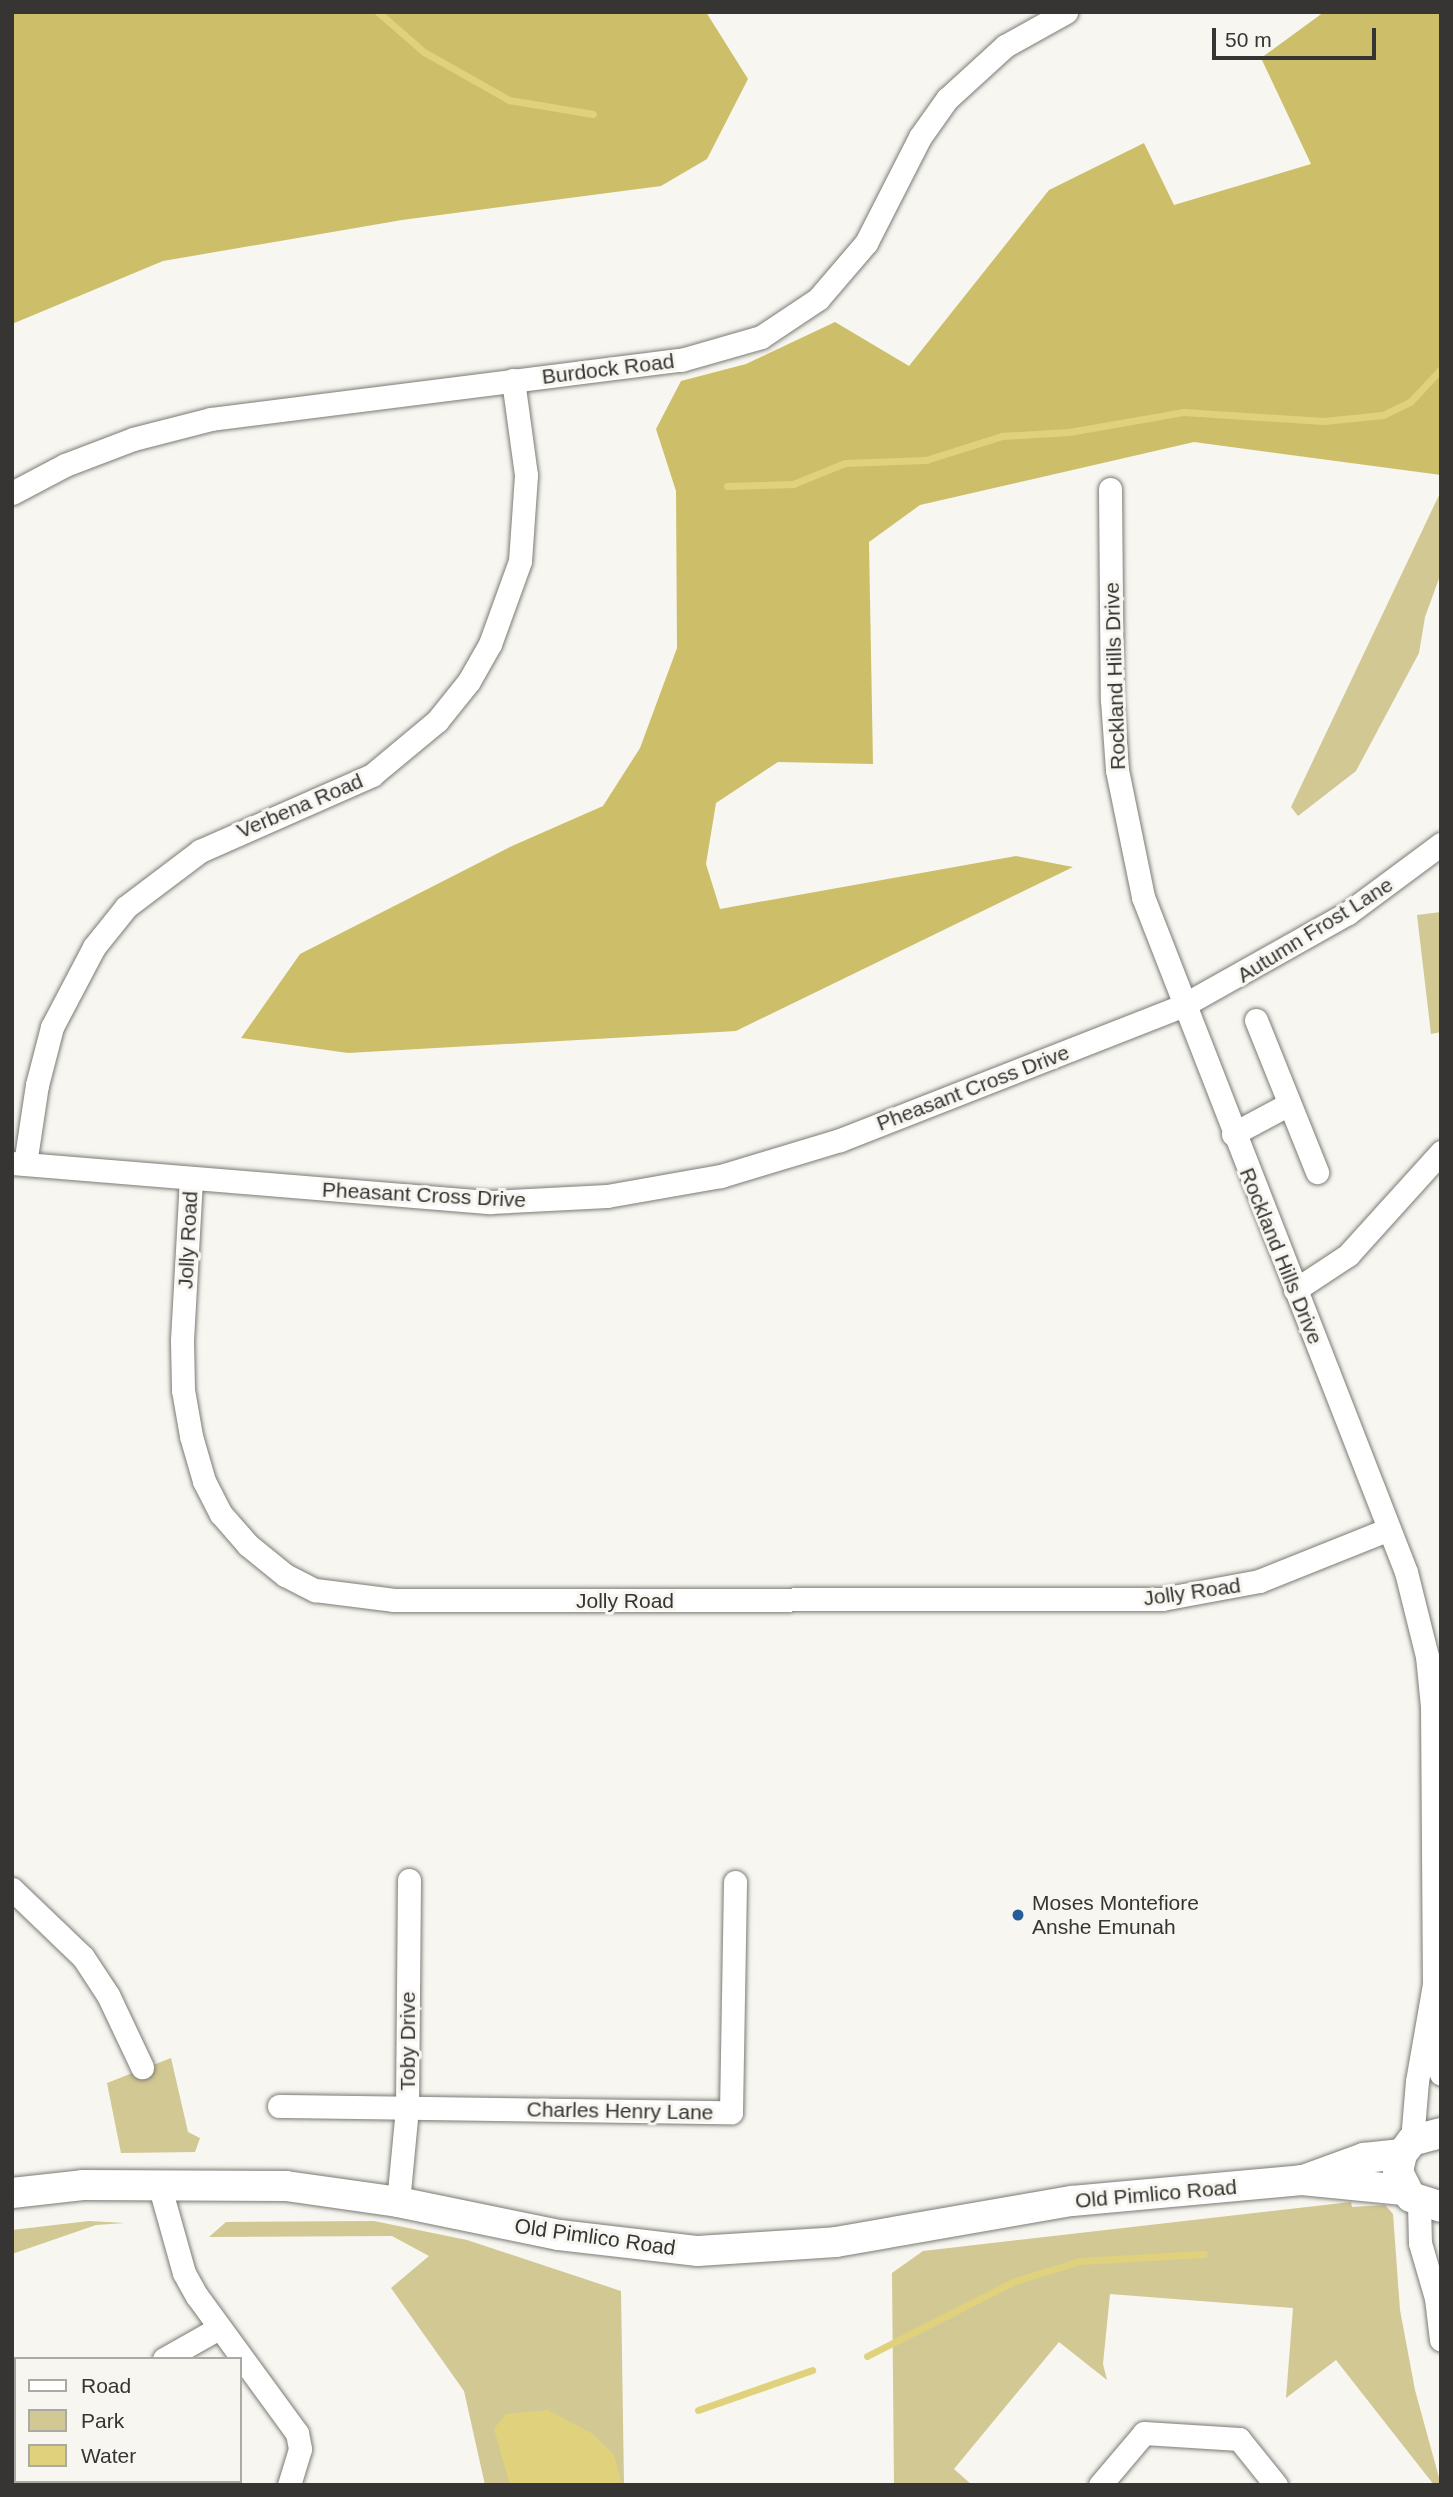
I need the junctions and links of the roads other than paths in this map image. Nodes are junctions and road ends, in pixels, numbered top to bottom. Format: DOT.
graph roads {
  1 [pos="1066,12"];
  2 [pos="513,380"];
  3 [pos="1110,489"];
  4 [pos="12,493"];
  5 [pos="1441,844"];
  6 [pos="1182,1006"];
  7 [pos="1256,1020"];
  8 [pos="1289,1104"];
  9 [pos="1233,1134"];
  10 [pos="1441,1152"];
  11 [pos="18,1164"];
  12 [pos="1317,1172"];
  13 [pos="191,1179"];
  14 [pos="1295,1290"];
  15 [pos="1389,1529"];
  16 [pos="1437,1763"];
  17 [pos="409,1880"];
  18 [pos="735,1882"];
  19 [pos="12,1889"];
  20 [pos="1437,1984"];
  21 [pos="1430,2025"];
  22 [pos="142,2067"];
  23 [pos="1441,2074"];
  24 [pos="279,2106"];
  25 [pos="407,2108"];
  26 [pos="1441,2133"];
  27 [pos="1407,2147"];
  28 [pos="1302,2180"];
  29 [pos="159,2185"];
  30 [pos="12,2193"];
  31 [pos="1421,2200"];
  32 [pos="398,2202"];
  33 [pos="1441,2272"];
  34 [pos="1436,2298"];
  35 [pos="219,2328"];
  36 [pos="1441,2340"];
  37 [pos="168,2357"];
  38 [pos="241,2357"];
  39 [pos="242,2359"];
  40 [pos="1124,2458"];
  41 [pos="289,2485"];
  42 [pos="1100,2485"];
  43 [pos="1122,2485"];
  44 [pos="1276,2485"];
  1 -- 2 [label="street, Burdock Road"];
  2 -- 4 [label="street, Burdock Road"];
  2 -- 11 [label="street, Verbena Road"];
  3 -- 6 [label="street, Rockland Hills Drive"];
  5 -- 6 [label="street, Autumn Frost Lane"];
  6 -- 9 [label="street, Rockland Hills Drive"];
  6 -- 13 [label="street, Pheasant Cross Drive"];
  7 -- 8 [label="street"];
  8 -- 9 [label="street"];
  8 -- 12 [label="street"];
  9 -- 14 [label="street, Rockland Hills Drive"];
  10 -- 14 [label="street"];
  11 -- 13 [label="street, Pheasant Cross Drive"];
  13 -- 15 [label="street, Jolly Road"];
  14 -- 15 [label="street, Rockland Hills Drive"];
  15 -- 16 [label="street, Rockland Hills Drive"];
  16 -- 20 [label="street, Rockland Hills Drive"];
  17 -- 25 [label="street, Toby Drive"];
  18 -- 25 [label="street, Charles Henry Lane"];
  19 -- 22 [label="street"];
  20 -- 21 [label="street, Rockland Hills Drive"];
  21 -- 23 [label="street, Rockland Hills Drive"];
  21 -- 27 [label="street, Rockland Hills Drive"];
  24 -- 25 [label="street, Charles Henry Lane"];
  25 -- 32 [label="street, Toby Drive"];
  26 -- 27 [label="street, Old Pimlico Road"];
  27 -- 28 [label="street, Old Pimlico Road"];
  27 -- 31 [label="street"];
  28 -- 31 [label="street, Old Pimlico Road"];
  28 -- 32 [label="street, Old Pimlico Road"];
  29 -- 30 [label="street, Old Pimlico Road"];
  29 -- 32 [label="street, Old Pimlico Road"];
  29 -- 35 [label="street"];
  31 -- 34 [label="street"];
  33 -- 34 [label="street"];
  34 -- 36 [label="street"];
  35 -- 37 [label="street"];
  35 -- 38 [label="street"];
  39 -- 41 [label="street"];
  40 -- 42 [label="street"];
  40 -- 43 [label="street"];
  40 -- 44 [label="street"];
}
